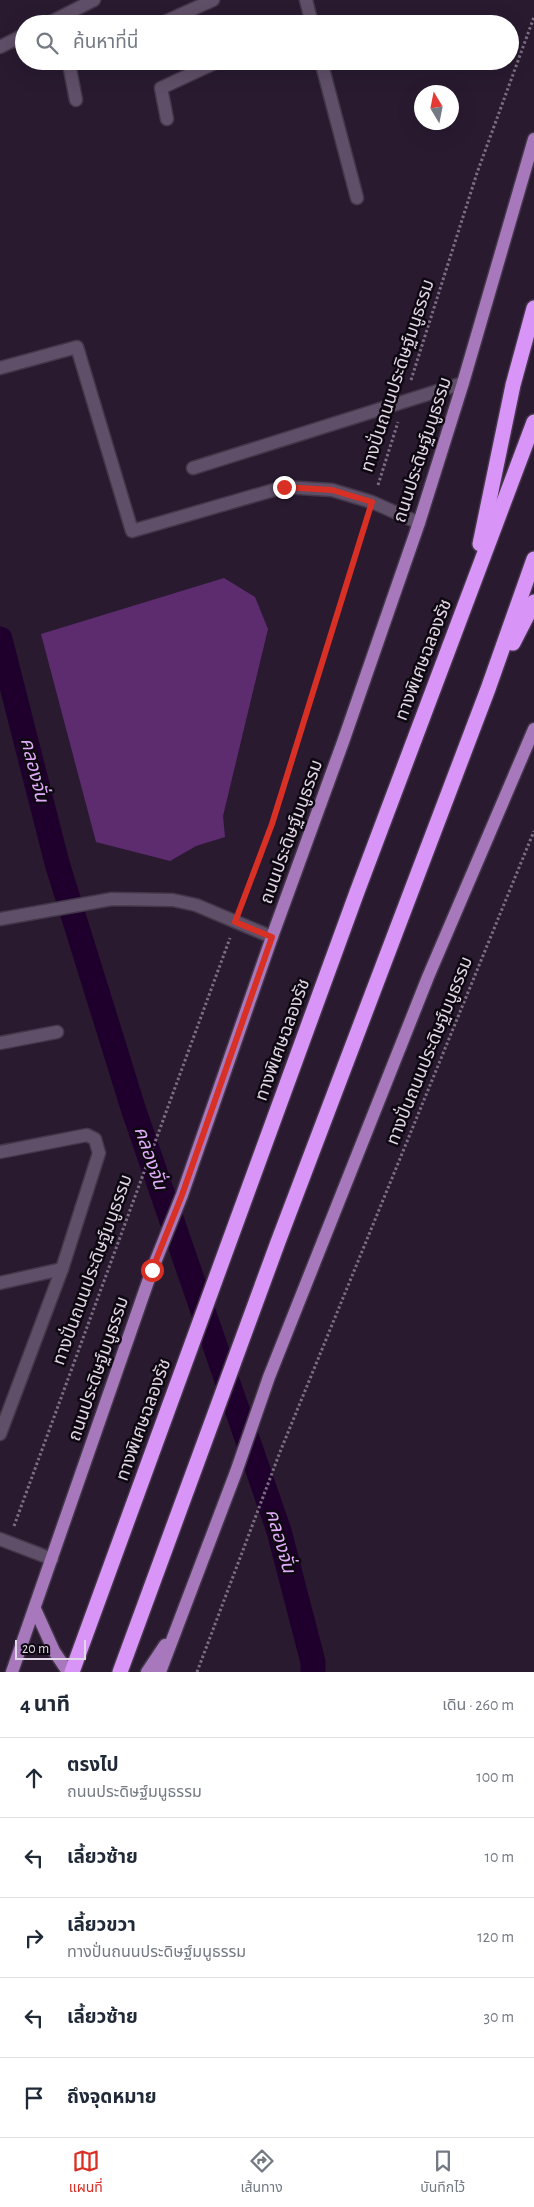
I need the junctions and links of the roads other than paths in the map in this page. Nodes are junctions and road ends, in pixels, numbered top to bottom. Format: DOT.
graph roads {
  1 [pos="94,0"];
  2 [pos="213,0"];
  3 [pos="306,0"];
  4 [pos="65,15"];
  5 [pos="180,15"];
  6 [pos="307,15"];
  7 [pos="15,40"];
  8 [pos="0,47"];
  9 [pos="70,70"];
  10 [pos="200,70"];
  11 [pos="324,70"];
  12 [pos="76,100"];
  13 [pos="167,119"];
  14 [pos="534,139"];
  15 [pos="357,198"];
  16 [pos="534,308"];
  17 [pos="0,368"];
  18 [pos="463,383"];
  19 [pos="534,422"];
  20 [pos="193,468"];
  21 [pos="419,523"];
  22 [pos="534,559"];
  23 [pos="472,585"];
  24 [pos="534,602"];
  25 [pos="488,689"];
  26 [pos="534,729"];
  27 [pos="0,919"];
  28 [pos="272,937"];
  29 [pos="57,1032"];
  30 [pos="0,1043"];
  31 [pos="0,1152"];
  32 [pos="62,1269"];
  33 [pos="0,1283"];
  34 [pos="0,1434"];
  35 [pos="4,1540"];
  36 [pos="52,1559"];
  37 [pos="35,1609"];
  38 [pos="178,1627"];
  39 [pos="12,1672"];
  40 [pos="68,1672"];
  41 [pos="72,1672"];
  42 [pos="120,1672"];
  43 [pos="147,1672"];
  44 [pos="160,1672"];
  1 -- 4 [label="street"];
  2 -- 5 [label="street"];
  3 -- 6 [label="street"];
  7 -- 8 [label="street"];
  9 -- 12 [label="street"];
  10 -- 13 [label="street"];
  11 -- 15 [label="street"];
  14 -- 18 [label="main road, ถนนประดิษฐ์มนูธรรม"];
  16 -- 23 [label="highway"];
  17 -- 21 [label="street"];
  18 -- 20 [label="street"];
  18 -- 21 [label="main road, ถนนประดิษฐ์มนูธรรม"];
  19 -- 23 [label="highway, ทางพิเศษฉลองรัช"];
  21 -- 28 [label="main road, ถนนประดิษฐ์มนูธรรม"];
  22 -- 25 [label="highway"];
  23 -- 41 [label="highway, ทางพิเศษฉลองรัช"];
  24 -- 25 [label="highway"];
  25 -- 42 [label="highway"];
  26 -- 38 [label="main road"];
  27 -- 28 [label="street"];
  28 -- 36 [label="main road, ถนนประดิษฐ์มนูธรรม"];
  29 -- 30 [label="street"];
  31 -- 32 [label="street"];
  32 -- 33 [label="street"];
  32 -- 34 [label="street"];
  35 -- 36 [label="street"];
  36 -- 37 [label="main road, ถนนประดิษฐ์มนูธรรม"];
  37 -- 39 [label="main road, ถนนประดิษฐ์มนูธรรม"];
  37 -- 40 [label="main road"];
  38 -- 43 [label="main road"];
  38 -- 44 [label="main road"];
}
